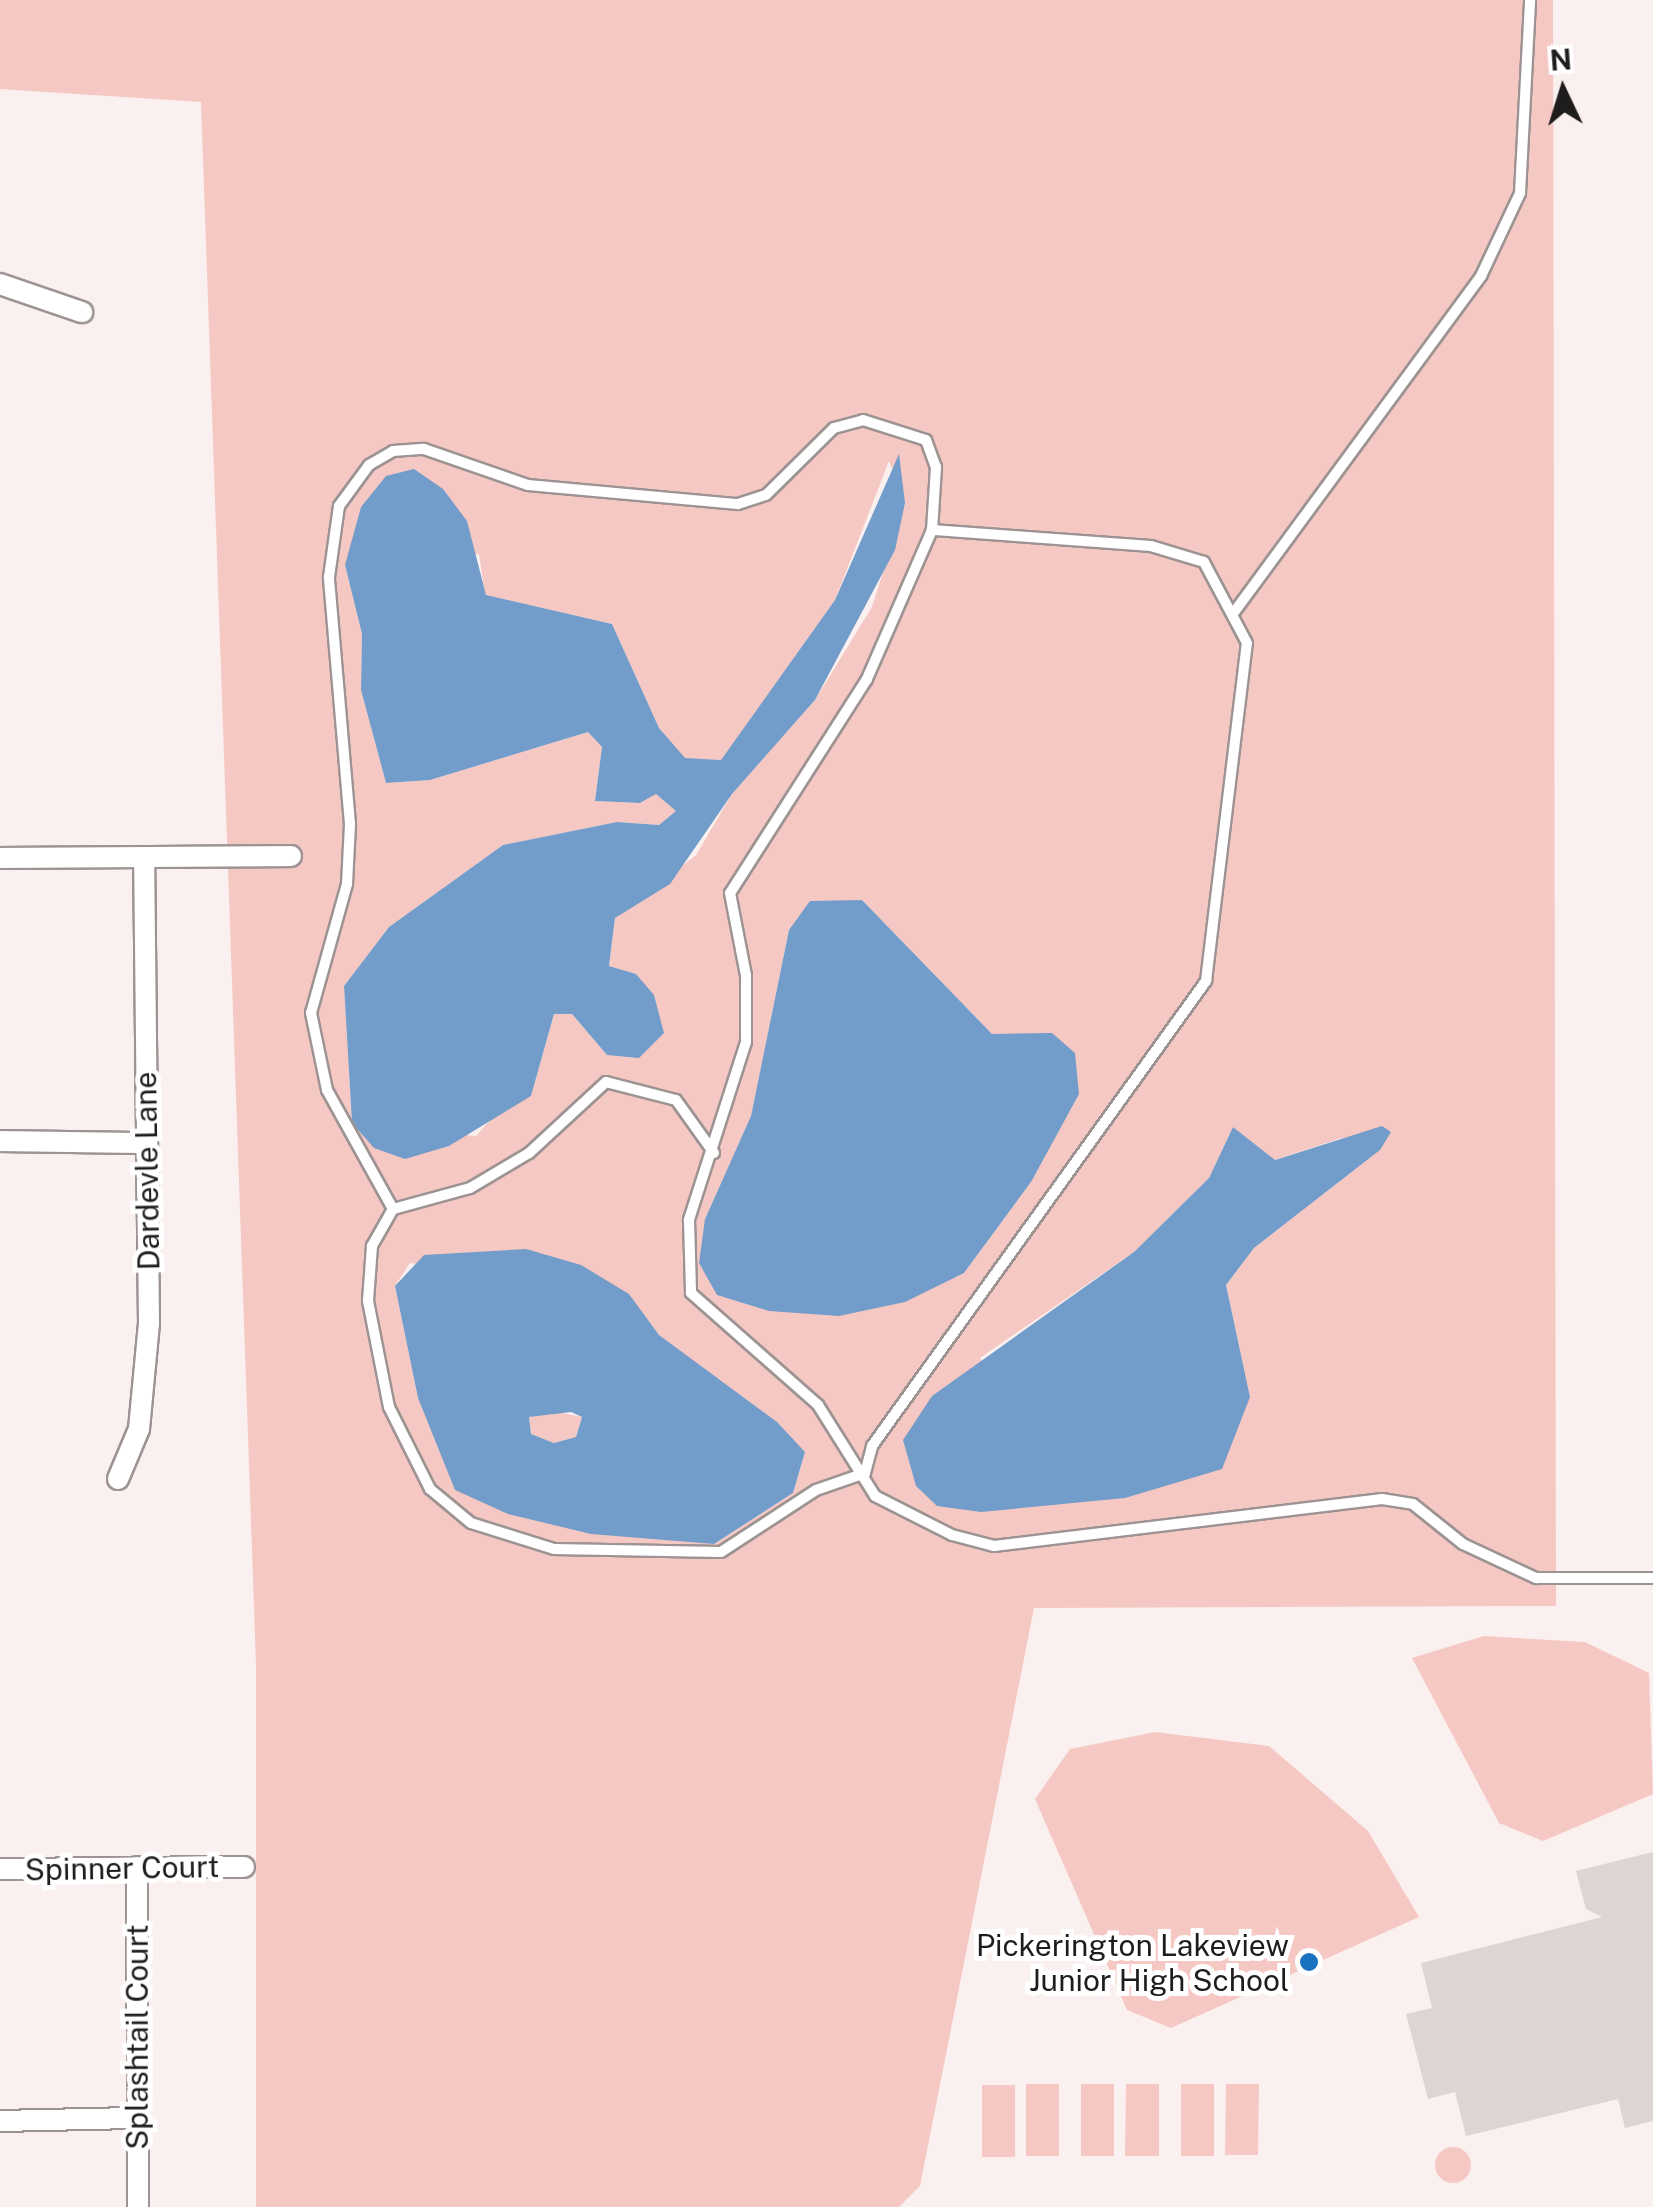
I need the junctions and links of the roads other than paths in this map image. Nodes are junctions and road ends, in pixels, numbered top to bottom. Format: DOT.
graph roads {
  1 [pos="1530,0"];
  2 [pos="0,284"];
  3 [pos="82,312"];
  4 [pos="932,530"];
  5 [pos="1234,610"];
  6 [pos="291,856"];
  7 [pos="0,858"];
  8 [pos="144,859"];
  9 [pos="0,1141"];
  10 [pos="146,1143"];
  11 [pos="714,1153"];
  12 [pos="393,1209"];
  13 [pos="864,1473"];
  14 [pos="118,1479"];
  15 [pos="1653,1578"];
  16 [pos="244,1867"];
  17 [pos="137,1868"];
  18 [pos="0,1869"];
  19 [pos="137,2118"];
  20 [pos="0,2121"];
  21 [pos="138,2207"];
  1 -- 5 [label="lane"];
  2 -- 3 [label="street"];
  4 -- 5 [label="lane"];
  4 -- 11 [label="lane"];
  4 -- 12 [label="lane"];
  5 -- 13 [label="lane"];
  6 -- 8 [label="street"];
  7 -- 8 [label="street"];
  8 -- 10 [label="street, Dardevle Lane"];
  9 -- 10 [label="street"];
  10 -- 14 [label="street, Dardevle Lane"];
  11 -- 12 [label="lane"];
  11 -- 13 [label="lane"];
  12 -- 13 [label="lane"];
  13 -- 15 [label="lane"];
  16 -- 17 [label="street, Spinner Court"];
  17 -- 18 [label="street, Spinner Court"];
  17 -- 19 [label="street, Splashtail Court"];
  19 -- 20 [label="street"];
  19 -- 21 [label="street, Splashtail Court"];
}
